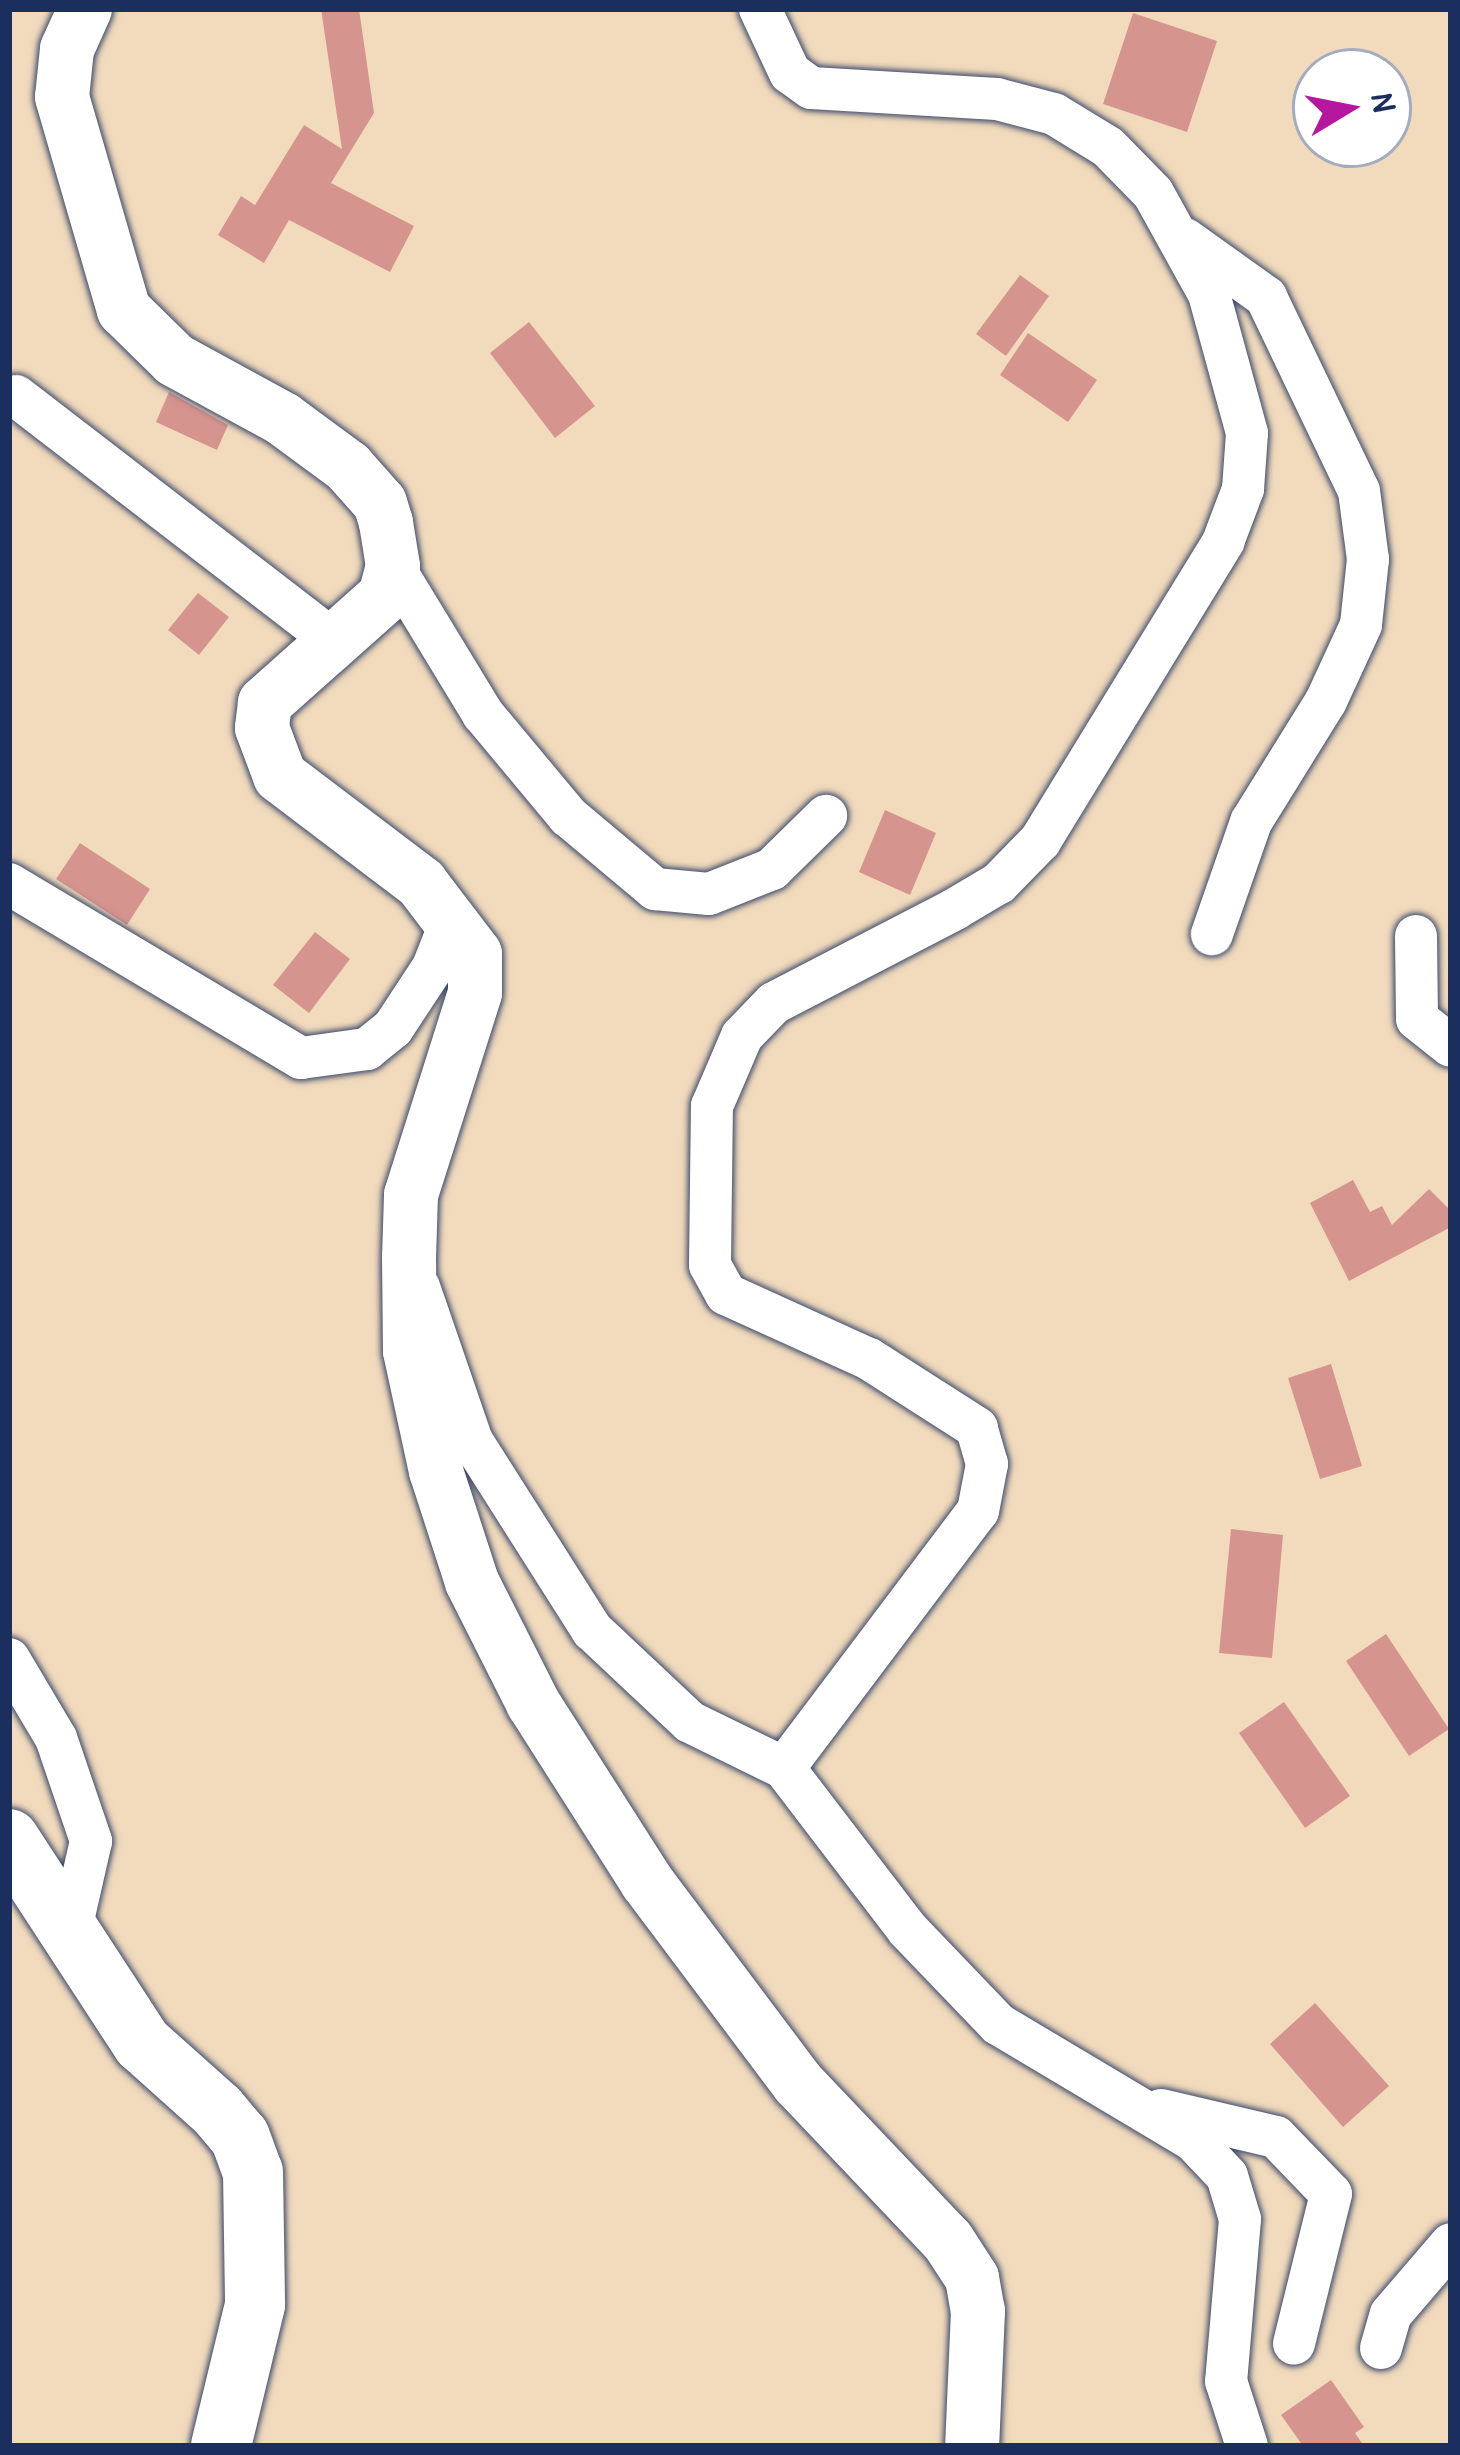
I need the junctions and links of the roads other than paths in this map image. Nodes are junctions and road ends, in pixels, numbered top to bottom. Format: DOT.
graph roads {
  1 [pos="85,9"];
  2 [pos="760,9"];
  3 [pos="1180,234"];
  4 [pos="16,396"];
  5 [pos="394,566"];
  6 [pos="332,639"];
  7 [pos="826,817"];
  8 [pos="9,884"];
  9 [pos="453,916"];
  10 [pos="1212,934"];
  11 [pos="1416,936"];
  12 [pos="1449,1053"];
  13 [pos="409,1257"];
  14 [pos="9,1659"];
  15 [pos="784,1768"];
  16 [pos="9,1839"];
  17 [pos="71,1929"];
  18 [pos="1131,2103"];
  19 [pos="1451,2244"];
  20 [pos="1294,2343"];
  21 [pos="1381,2348"];
  22 [pos="221,2446"];
  23 [pos="972,2446"];
  24 [pos="1247,2446"];
  1 -- 5 [label="street"];
  2 -- 3 [label="street"];
  3 -- 10 [label="street"];
  3 -- 15 [label="street"];
  4 -- 6 [label="street"];
  5 -- 6 [label="street"];
  5 -- 7 [label="street"];
  6 -- 9 [label="street"];
  8 -- 9 [label="street"];
  9 -- 13 [label="street"];
  11 -- 12 [label="street"];
  13 -- 15 [label="street"];
  13 -- 23 [label="street"];
  14 -- 17 [label="street"];
  15 -- 18 [label="street"];
  16 -- 17 [label="main road"];
  17 -- 22 [label="main road"];
  18 -- 20 [label="street"];
  18 -- 24 [label="street"];
  19 -- 21 [label="street"];
}
